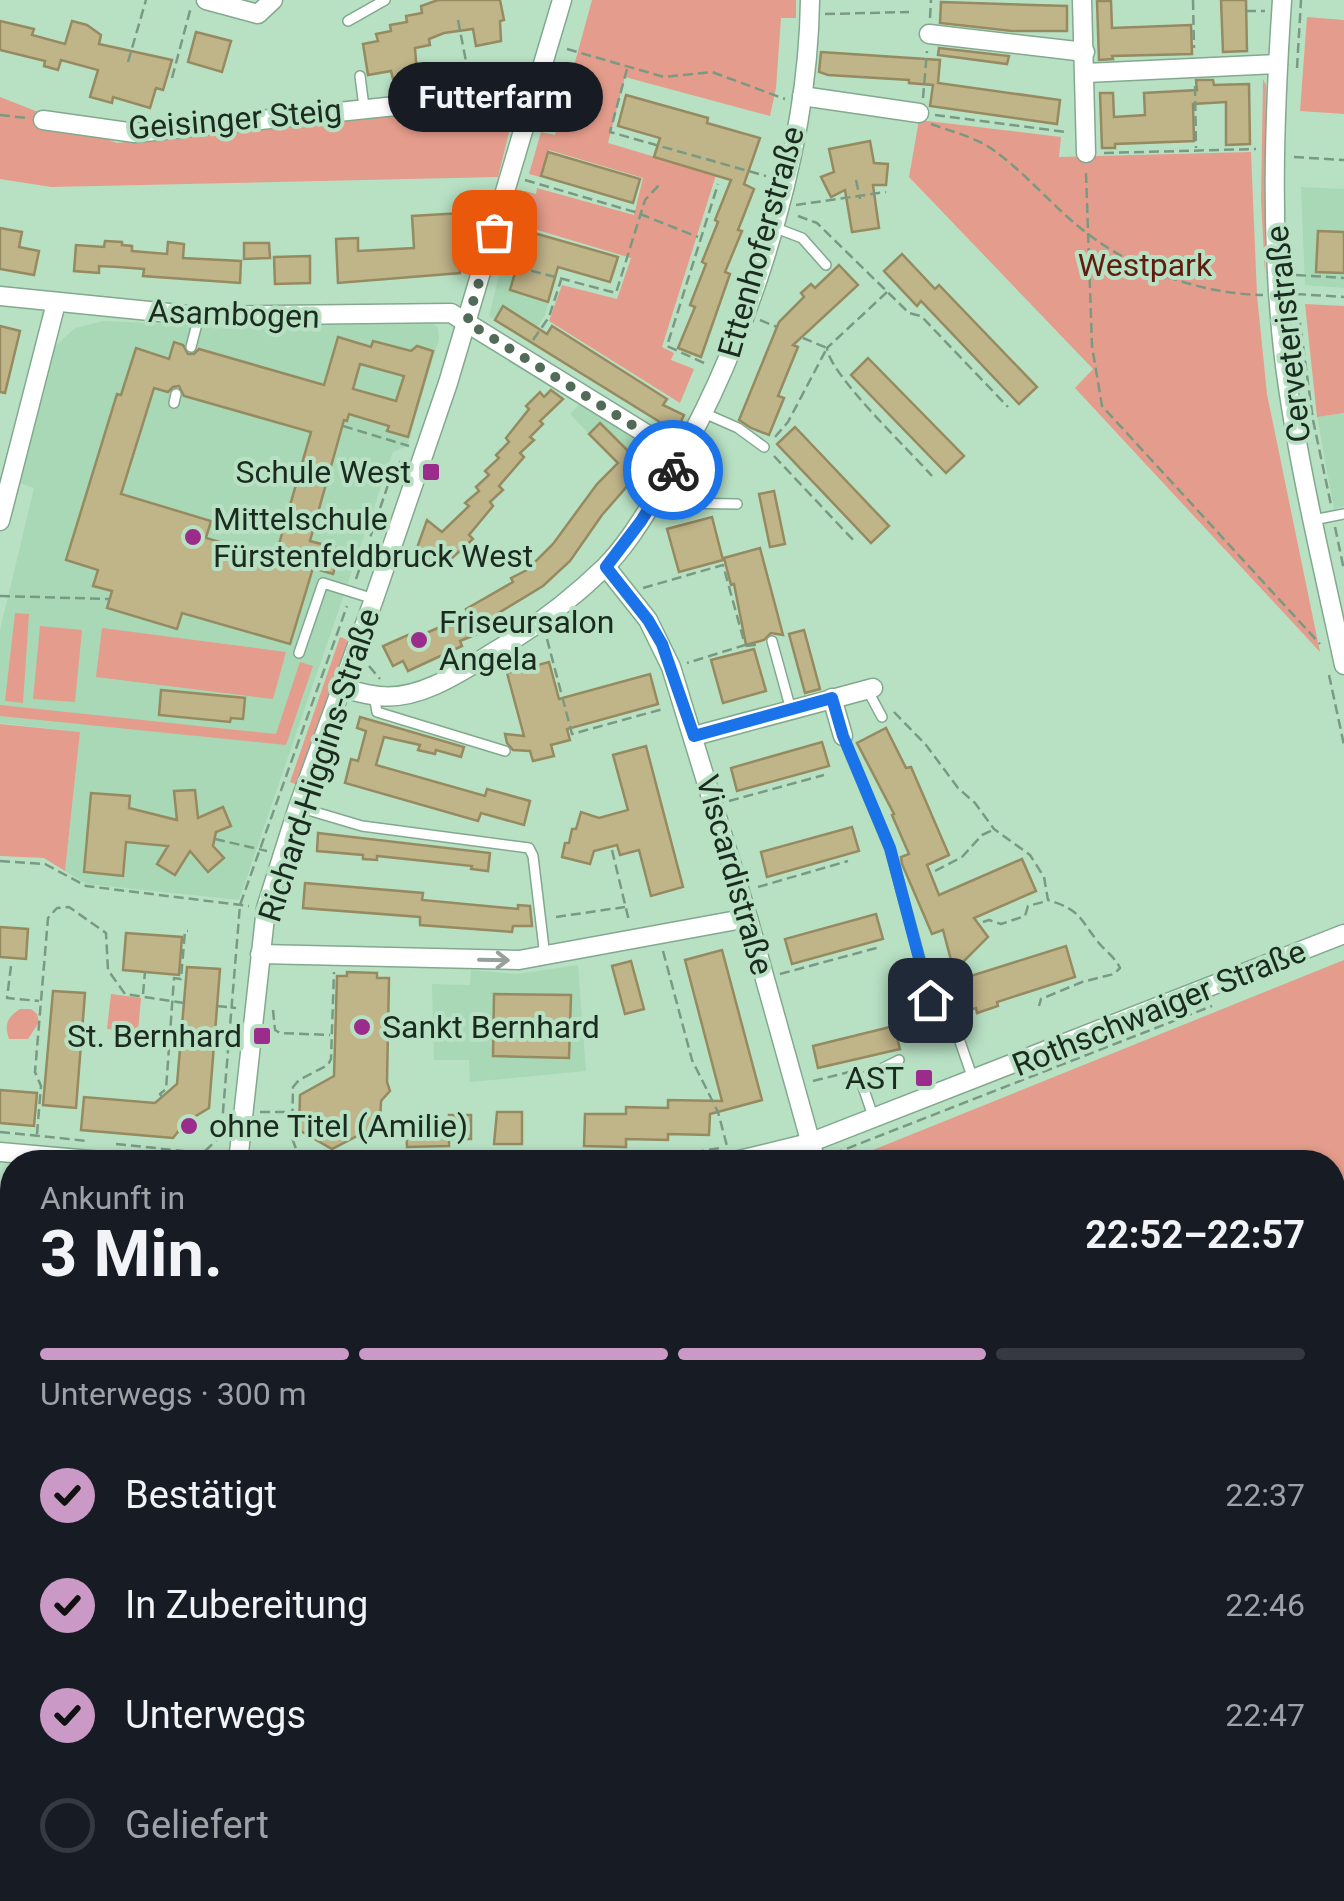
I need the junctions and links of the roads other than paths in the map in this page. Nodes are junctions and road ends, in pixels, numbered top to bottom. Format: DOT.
graph roads {
  1 [pos="206,0"];
  2 [pos="273,0"];
  3 [pos="385,0"];
  4 [pos="562,0"];
  5 [pos="1082,0"];
  6 [pos="1282,0"];
  7 [pos="810,7"];
  8 [pos="348,21"];
  9 [pos="928,34"];
  10 [pos="1085,52"];
  11 [pos="1278,64"];
  12 [pos="1086,73"];
  13 [pos="360,76"];
  14 [pos="801,100"];
  15 [pos="364,108"];
  16 [pos="530,112"];
  17 [pos="920,113"];
  18 [pos="44,120"];
  19 [pos="1086,144"];
  20 [pos="777,212"];
  21 [pos="826,264"];
  22 [pos="0,296"];
  23 [pos="56,303"];
  24 [pos="199,316"];
  25 [pos="467,322"];
  26 [pos="191,348"];
  27 [pos="704,413"];
  28 [pos="764,447"];
  29 [pos="682,456"];
  30 [pos="658,494"];
  31 [pos="737,504"];
  32 [pos="1339,515"];
  33 [pos="0,520"];
  34 [pos="1313,520"];
  35 [pos="606,567"];
  36 [pos="374,599"];
  37 [pos="772,641"];
  38 [pos="299,653"];
  39 [pos="1344,665"];
  40 [pos="342,688"];
  41 [pos="379,688"];
  42 [pos="870,689"];
  43 [pos="832,698"];
  44 [pos="791,710"];
  45 [pos="882,718"];
  46 [pos="694,736"];
  47 [pos="843,736"];
  48 [pos="505,751"];
  49 [pos="298,807"];
  50 [pos="748,918"];
  51 [pos="1344,934"];
  52 [pos="260,954"];
  53 [pos="544,957"];
  54 [pos="969,1029"];
  55 [pos="957,1033"];
  56 [pos="899,1060"];
  57 [pos="974,1082"];
  58 [pos="874,1119"];
  59 [pos="239,1150"];
  60 [pos="813,1150"];
  61 [pos="822,1150"];
  1 -- 2 [label="street"];
  3 -- 8 [label="lane"];
  4 -- 16 [label="street, Richard-Higgins-Straße"];
  5 -- 10 [label="street"];
  6 -- 11 [label="street, Cerveteristraße"];
  7 -- 14 [label="street, Ettenhoferstraße"];
  9 -- 10 [label="street"];
  10 -- 12 [label="street"];
  11 -- 12 [label="street"];
  11 -- 34 [label="street, Cerveteristraße"];
  12 -- 19 [label="street"];
  13 -- 15 [label="lane"];
  14 -- 17 [label="street"];
  14 -- 20 [label="street, Ettenhoferstraße"];
  15 -- 16 [label="street, Geisinger Steig"];
  15 -- 18 [label="street, Geisinger Steig"];
  16 -- 25 [label="street, Richard-Higgins-Straße"];
  20 -- 21 [label="lane"];
  20 -- 27 [label="street, Ettenhoferstraße"];
  22 -- 23 [label="street, Asambogen"];
  23 -- 24 [label="street, Asambogen"];
  23 -- 33 [label="street"];
  24 -- 25 [label="street, Asambogen"];
  24 -- 26 [label="lane"];
  25 -- 29 [label="street"];
  25 -- 36 [label="street, Richard-Higgins-Straße"];
  27 -- 28 [label="lane"];
  27 -- 29 [label="street, Ettenhoferstraße"];
  29 -- 30 [label="street, Ettenhoferstraße"];
  30 -- 31 [label="lane"];
  30 -- 35 [label="street, Ettenhoferstraße"];
  32 -- 34 [label="lane"];
  34 -- 39 [label="street, Cerveteristraße"];
  35 -- 41 [label="street, Ettenhoferstraße"];
  35 -- 46 [label="street, Viscardistraße"];
  36 -- 38 [label="lane"];
  36 -- 40 [label="street, Richard-Higgins-Straße"];
  37 -- 44 [label="lane"];
  40 -- 41 [label="street, Ettenhoferstraße"];
  40 -- 49 [label="street, Richard-Higgins-Straße"];
  41 -- 48 [label="lane"];
  42 -- 43 [label="street"];
  42 -- 45 [label="lane"];
  43 -- 44 [label="street"];
  43 -- 47 [label="street"];
  44 -- 46 [label="street"];
  46 -- 50 [label="street, Viscardistraße"];
  47 -- 55 [label="lane, Rothschwaiger Straße"];
  49 -- 52 [label="street, Richard-Higgins-Straße"];
  49 -- 53 [label="lane"];
  50 -- 53 [label="street"];
  50 -- 60 [label="street, Viscardistraße"];
  51 -- 57 [label="street, Rothschwaiger Straße"];
  52 -- 53 [label="street, one-way"];
  52 -- 59 [label="street, Richard-Higgins-Straße"];
  54 -- 55 [label="lane"];
  55 -- 57 [label="lane, Rothschwaiger Straße"];
  56 -- 58 [label="lane"];
  57 -- 58 [label="street, Rothschwaiger Straße"];
  58 -- 61 [label="street, Rothschwaiger Straße"];
}
